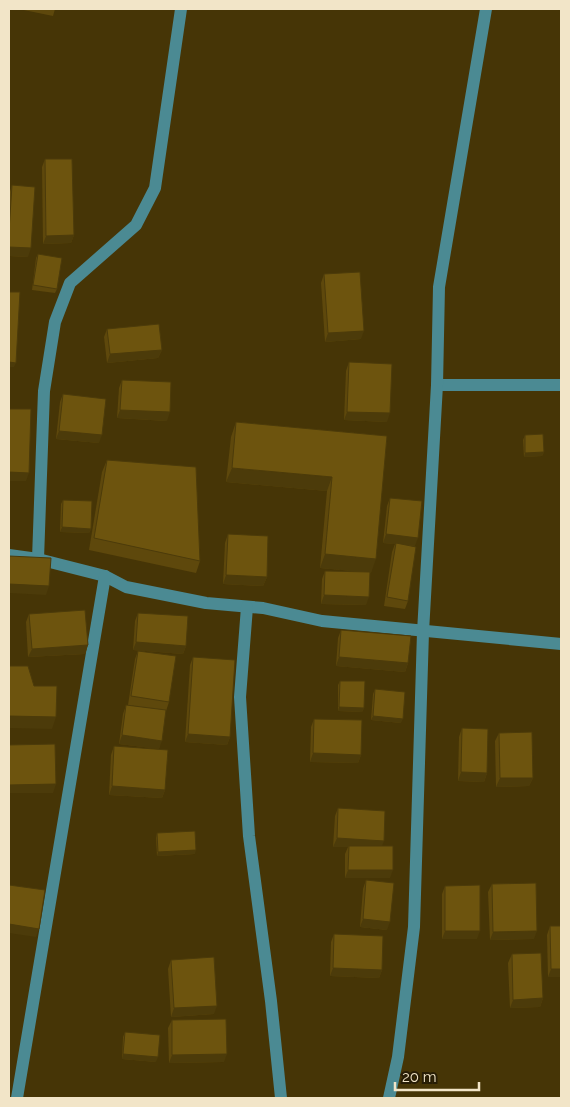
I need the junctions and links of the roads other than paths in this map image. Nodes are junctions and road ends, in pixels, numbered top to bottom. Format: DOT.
graph roads {
  1 [pos="181,9"];
  2 [pos="486,9"];
  3 [pos="437,385"];
  4 [pos="561,385"];
  5 [pos="9,555"];
  6 [pos="38,559"];
  7 [pos="105,576"];
  8 [pos="247,606"];
  9 [pos="423,632"];
  10 [pos="561,644"];
  11 [pos="17,1098"];
  12 [pos="281,1098"];
  13 [pos="390,1098"];
  1 -- 6 [label="street"];
  2 -- 3 [label="street"];
  3 -- 4 [label="street"];
  3 -- 9 [label="street"];
  5 -- 6 [label="street"];
  6 -- 7 [label="street"];
  7 -- 8 [label="street"];
  7 -- 11 [label="street"];
  8 -- 9 [label="street"];
  8 -- 12 [label="street"];
  9 -- 10 [label="street"];
  9 -- 13 [label="street"];
}
